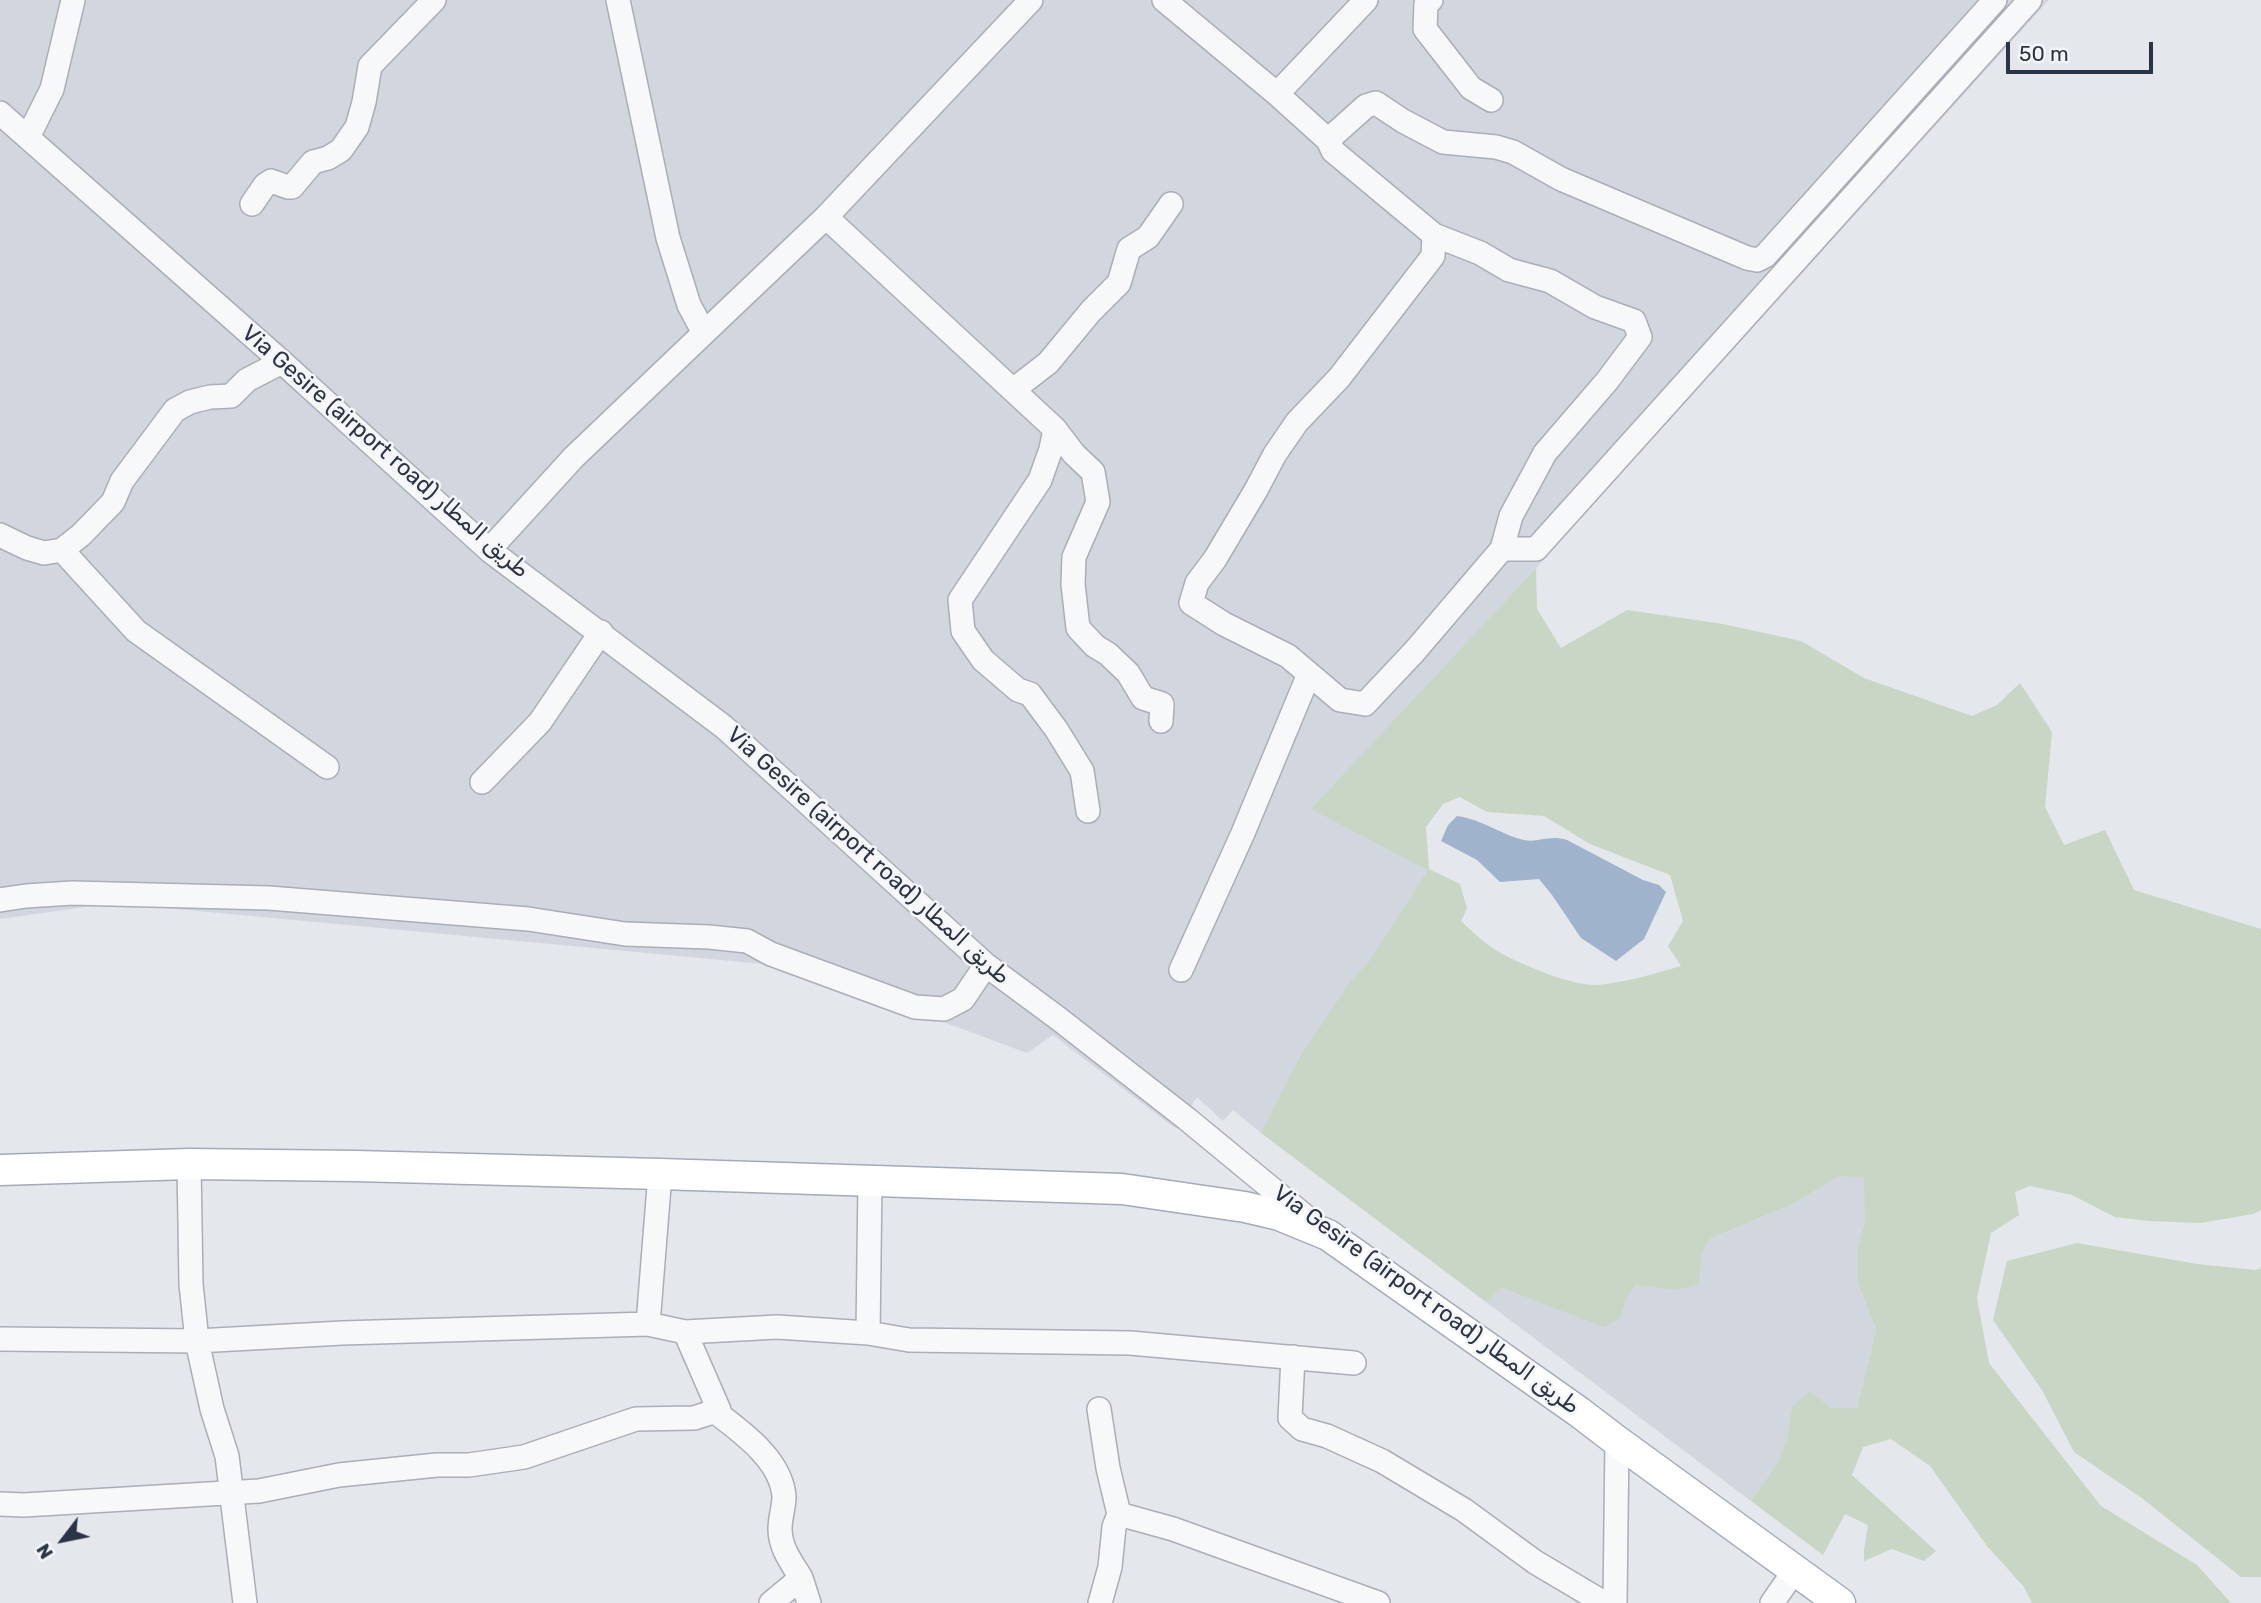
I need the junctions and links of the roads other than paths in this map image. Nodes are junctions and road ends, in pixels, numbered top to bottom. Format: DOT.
graph roads {
  1 [pos="73,0"];
  2 [pos="434,0"];
  3 [pos="618,0"];
  4 [pos="1031,0"];
  5 [pos="1164,0"];
  6 [pos="1366,0"];
  7 [pos="1431,0"];
  8 [pos="1995,0"];
  9 [pos="2029,0"];
  10 [pos="1277,94"];
  11 [pos="1491,100"];
  12 [pos="0,113"];
  13 [pos="28,137"];
  14 [pos="1328,140"];
  15 [pos="252,204"];
  16 [pos="1171,204"];
  17 [pos="826,217"];
  18 [pos="1434,235"];
  19 [pos="704,333"];
  20 [pos="282,362"];
  21 [pos="1013,390"];
  22 [pos="1055,429"];
  23 [pos="0,535"];
  24 [pos="1502,549"];
  25 [pos="489,550"];
  26 [pos="62,551"];
  27 [pos="601,632"];
  28 [pos="1309,674"];
  29 [pos="1161,721"];
  30 [pos="327,767"];
  31 [pos="482,782"];
  32 [pos="1088,811"];
  33 [pos="0,900"];
  34 [pos="986,965"];
  35 [pos="1181,970"];
  36 [pos="189,1164"];
  37 [pos="0,1170"];
  38 [pos="660,1174"];
  39 [pos="870,1181"];
  40 [pos="1328,1236"];
  41 [pos="649,1324"];
  42 [pos="685,1332"];
  43 [pos="868,1333"];
  44 [pos="0,1339"];
  45 [pos="197,1342"];
  46 [pos="1293,1357"];
  47 [pos="1354,1363"];
  48 [pos="1099,1409"];
  49 [pos="719,1410"];
  50 [pos="1617,1441"];
  51 [pos="231,1494"];
  52 [pos="0,1504"];
  53 [pos="1119,1514"];
  54 [pos="1796,1570"];
  55 [pos="801,1578"];
  56 [pos="245,1603"];
  57 [pos="771,1603"];
  58 [pos="809,1603"];
  59 [pos="1100,1603"];
  60 [pos="1378,1603"];
  61 [pos="1604,1603"];
  62 [pos="1615,1603"];
  63 [pos="1772,1603"];
  64 [pos="1840,1603"];
  1 -- 13 [label="street"];
  2 -- 15 [label="street"];
  3 -- 19 [label="street"];
  4 -- 17 [label="street"];
  5 -- 10 [label="street"];
  6 -- 10 [label="street"];
  7 -- 11 [label="street"];
  8 -- 14 [label="street"];
  9 -- 24 [label="street"];
  10 -- 14 [label="street"];
  12 -- 13 [label="street, Via Gesire (airport road) طريق المطار"];
  13 -- 20 [label="street, Via Gesire (airport road) طريق المطار"];
  14 -- 18 [label="street"];
  16 -- 21 [label="street"];
  17 -- 19 [label="street"];
  17 -- 21 [label="street"];
  18 -- 24 [label="street"];
  18 -- 28 [label="street"];
  19 -- 25 [label="street"];
  20 -- 25 [label="street, Via Gesire (airport road) طريق المطار"];
  20 -- 26 [label="street"];
  21 -- 22 [label="street"];
  22 -- 29 [label="street"];
  22 -- 32 [label="street"];
  23 -- 26 [label="street"];
  24 -- 28 [label="street"];
  25 -- 27 [label="street, Via Gesire (airport road) طريق المطار"];
  26 -- 30 [label="street"];
  27 -- 31 [label="street"];
  27 -- 34 [label="street, Via Gesire (airport road) طريق المطار"];
  28 -- 35 [label="street"];
  33 -- 34 [label="street"];
  34 -- 40 [label="street, Via Gesire (airport road) طريق المطار"];
  36 -- 37 [label="main road"];
  36 -- 38 [label="main road"];
  36 -- 45 [label="street"];
  38 -- 39 [label="main road"];
  38 -- 41 [label="street"];
  39 -- 40 [label="main road"];
  39 -- 43 [label="street"];
  40 -- 50 [label="main road, Via Gesire (airport road) طريق المطار"];
  41 -- 42 [label="street"];
  41 -- 45 [label="street"];
  42 -- 43 [label="street"];
  42 -- 49 [label="street"];
  43 -- 46 [label="street"];
  44 -- 45 [label="street"];
  45 -- 51 [label="street"];
  46 -- 47 [label="street"];
  46 -- 61 [label="street"];
  48 -- 53 [label="street"];
  49 -- 51 [label="street"];
  49 -- 55 [label="street"];
  50 -- 54 [label="main road, Via Gesire (airport road) طريق المطار"];
  50 -- 62 [label="street"];
  51 -- 52 [label="street"];
  51 -- 56 [label="street"];
  53 -- 59 [label="street"];
  53 -- 60 [label="street"];
  54 -- 63 [label="street"];
  54 -- 64 [label="main road, Via Gesire (airport road) طريق المطار"];
  55 -- 57 [label="street"];
  55 -- 58 [label="street"];
}
